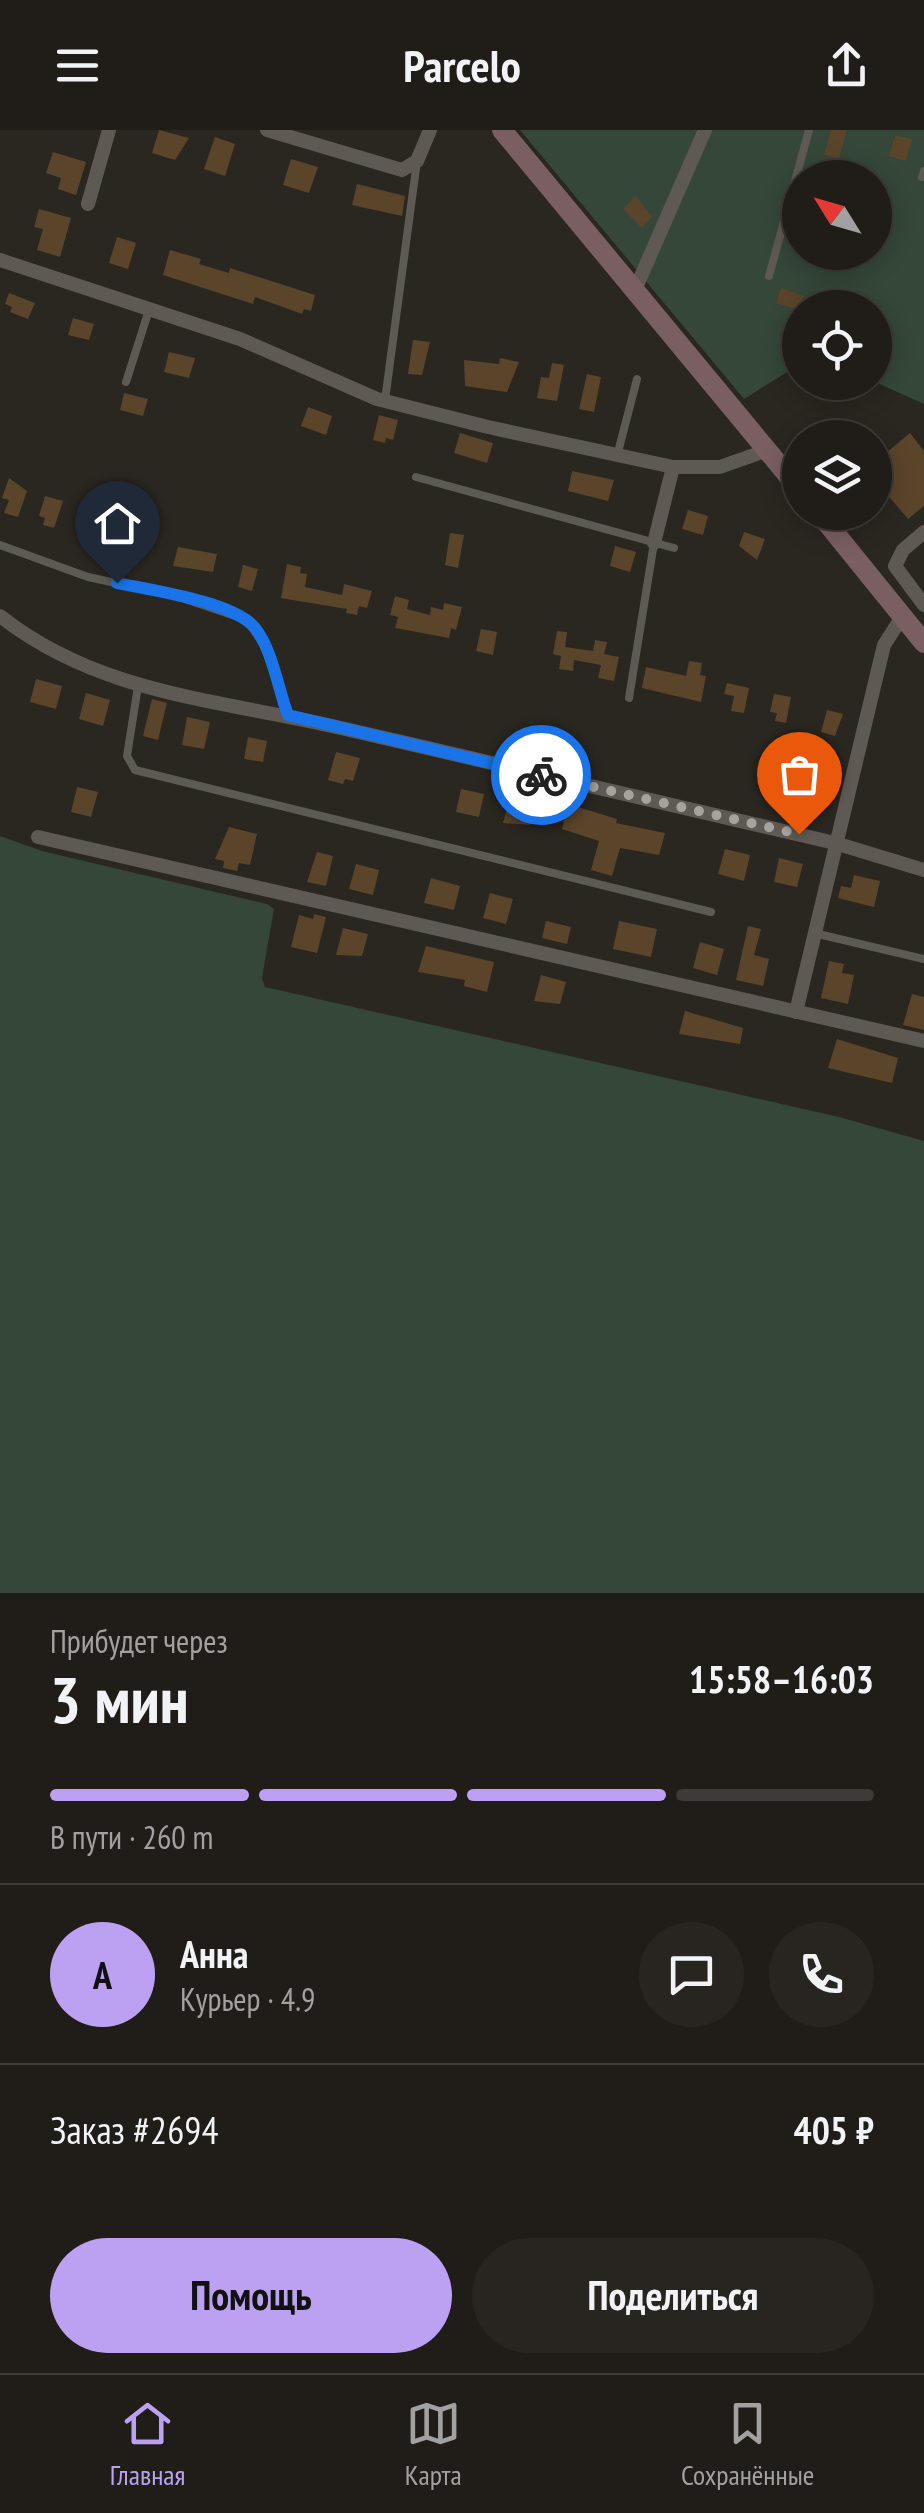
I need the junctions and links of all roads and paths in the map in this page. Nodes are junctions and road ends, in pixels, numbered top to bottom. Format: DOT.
graph roads {
  1 [pos="109,130"];
  2 [pos="268,130"];
  3 [pos="430,130"];
  4 [pos="706,130"];
  5 [pos="809,130"];
  6 [pos="504,131"];
  7 [pos="417,162"];
  8 [pos="88,204"];
  9 [pos="0,260"];
  10 [pos="768,276"];
  11 [pos="635,290"];
  12 [pos="149,309"];
  13 [pos="637,379"];
  14 [pos="126,382"];
  15 [pos="385,401"];
  16 [pos="768,450"];
  17 [pos="617,456"];
  18 [pos="673,468"];
  19 [pos="782,468"];
  20 [pos="416,477"];
  21 [pos="833,530"];
  22 [pos="924,532"];
  23 [pos="654,543"];
  24 [pos="0,545"];
  25 [pos="674,548"];
  26 [pos="924,605"];
  27 [pos="0,616"];
  28 [pos="902,616"];
  29 [pos="924,643"];
  30 [pos="138,686"];
  31 [pos="629,698"];
  32 [pos="288,715"];
  33 [pos="38,837"];
  34 [pos="835,843"];
  35 [pos="924,870"];
  36 [pos="712,912"];
  37 [pos="814,933"];
  38 [pos="924,958"];
  39 [pos="796,1012"];
  40 [pos="924,1042"];
  1 -- 8 [label="street"];
  2 -- 7 [label="street"];
  3 -- 7 [label="street"];
  4 -- 11 [label="street"];
  5 -- 10 [label="lane"];
  6 -- 11 [label="main road"];
  7 -- 15 [label="lane"];
  9 -- 12 [label="street"];
  11 -- 16 [label="main road"];
  12 -- 14 [label="lane"];
  12 -- 15 [label="street"];
  13 -- 17 [label="lane"];
  15 -- 17 [label="street"];
  16 -- 18 [label="street"];
  16 -- 19 [label="main road"];
  17 -- 18 [label="street"];
  18 -- 23 [label="street"];
  20 -- 23 [label="lane"];
  21 -- 28 [label="main road"];
  22 -- 26 [label="street"];
  23 -- 25 [label="lane"];
  23 -- 31 [label="lane"];
  24 -- 32 [label="lane"];
  27 -- 30 [label="street"];
  28 -- 29 [label="main road"];
  28 -- 34 [label="street"];
  30 -- 32 [label="street"];
  30 -- 36 [label="lane"];
  32 -- 34 [label="street"];
  33 -- 39 [label="street"];
  34 -- 35 [label="street"];
  34 -- 37 [label="street"];
  37 -- 38 [label="lane"];
  37 -- 39 [label="street"];
  39 -- 40 [label="street"];
}
